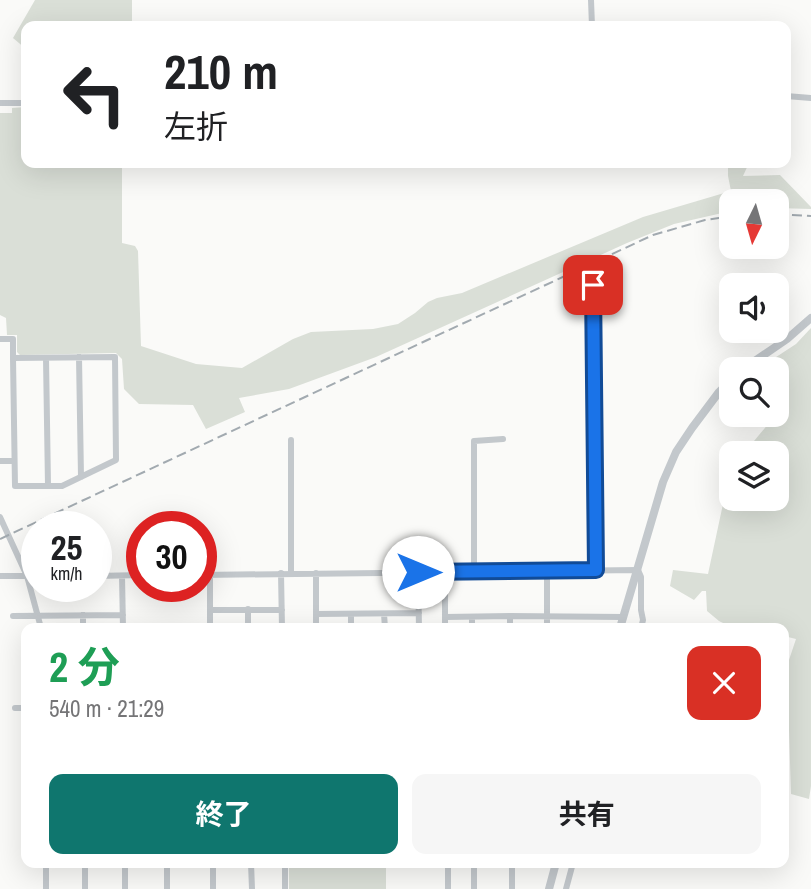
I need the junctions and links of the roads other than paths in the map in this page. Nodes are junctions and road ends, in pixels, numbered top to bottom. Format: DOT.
graph roads {
  1 [pos="591,0"];
  2 [pos="592,21"];
  3 [pos="791,96"];
  4 [pos="811,98"];
  5 [pos="0,103"];
  6 [pos="21,103"];
  7 [pos="593,285"];
  8 [pos="811,317"];
  9 [pos="0,339"];
  10 [pos="79,357"];
  11 [pos="761,357"];
  12 [pos="13,358"];
  13 [pos="46,358"];
  14 [pos="719,394"];
  15 [pos="503,439"];
  16 [pos="291,440"];
  17 [pos="0,461"];
  18 [pos="14,461"];
  19 [pos="81,477"];
  20 [pos="48,486"];
  21 [pos="0,517"];
  22 [pos="21,563"];
  23 [pos="596,570"];
  24 [pos="638,570"];
  25 [pos="547,571"];
  26 [pos="418,572"];
  27 [pos="445,572"];
  28 [pos="474,572"];
  29 [pos="281,573"];
  30 [pos="291,573"];
  31 [pos="316,573"];
  32 [pos="217,575"];
  33 [pos="0,576"];
  34 [pos="21,576"];
  35 [pos="112,576"];
  36 [pos="122,576"];
  37 [pos="126,576"];
  38 [pos="34,602"];
  39 [pos="210,602"];
  40 [pos="248,609"];
  41 [pos="210,610"];
  42 [pos="282,610"];
  43 [pos="419,613"];
  44 [pos="316,614"];
  45 [pos="351,614"];
  46 [pos="384,614"];
  47 [pos="83,615"];
  48 [pos="123,615"];
  49 [pos="13,616"];
  50 [pos="37,616"];
  51 [pos="510,616"];
  52 [pos="547,616"];
  53 [pos="445,617"];
  54 [pos="472,617"];
  55 [pos="624,617"];
  56 [pos="39,623"];
  57 [pos="83,623"];
  58 [pos="123,623"];
  59 [pos="210,623"];
  60 [pos="248,623"];
  61 [pos="282,623"];
  62 [pos="316,623"];
  63 [pos="351,623"];
  64 [pos="385,623"];
  65 [pos="419,623"];
  66 [pos="445,623"];
  67 [pos="472,623"];
  68 [pos="510,623"];
  69 [pos="547,623"];
  70 [pos="622,623"];
  71 [pos="642,623"];
  72 [pos="15,708"];
  73 [pos="21,708"];
  74 [pos="46,868"];
  75 [pos="85,868"];
  76 [pos="125,868"];
  77 [pos="167,868"];
  78 [pos="213,868"];
  79 [pos="251,868"];
  80 [pos="285,868"];
  81 [pos="448,868"];
  82 [pos="474,868"];
  83 [pos="512,868"];
  84 [pos="555,868"];
  85 [pos="572,868"];
  86 [pos="46,889"];
  87 [pos="85,889"];
  88 [pos="125,889"];
  89 [pos="167,889"];
  90 [pos="213,889"];
  91 [pos="252,889"];
  92 [pos="285,889"];
  93 [pos="448,889"];
  94 [pos="474,889"];
  95 [pos="512,889"];
  96 [pos="549,889"];
  97 [pos="566,889"];
  1 -- 2 [label="street"];
  3 -- 4 [label="street"];
  5 -- 6 [label="street"];
  7 -- 23 [label="street"];
  8 -- 11 [label="street"];
  9 -- 12 [label="street"];
  10 -- 13 [label="street"];
  10 -- 19 [label="street"];
  10 -- 19 [label="street"];
  12 -- 13 [label="street"];
  12 -- 18 [label="street"];
  13 -- 20 [label="street"];
  14 -- 24 [label="street"];
  15 -- 28 [label="street"];
  16 -- 30 [label="street"];
  17 -- 18 [label="street"];
  18 -- 20 [label="street"];
  19 -- 20 [label="street"];
  21 -- 22 [label="street"];
  23 -- 24 [label="street"];
  23 -- 25 [label="street"];
  24 -- 55 [label="street"];
  24 -- 71 [label="street"];
  25 -- 28 [label="street"];
  25 -- 52 [label="street"];
  26 -- 27 [label="street"];
  26 -- 31 [label="street"];
  26 -- 43 [label="street"];
  27 -- 28 [label="street"];
  27 -- 53 [label="street"];
  29 -- 30 [label="street"];
  29 -- 32 [label="street"];
  29 -- 42 [label="street"];
  30 -- 31 [label="street"];
  31 -- 44 [label="street"];
  33 -- 34 [label="street"];
  35 -- 36 [label="street"];
  36 -- 37 [label="street"];
  36 -- 48 [label="street"];
  38 -- 50 [label="street"];
  39 -- 41 [label="street"];
  40 -- 41 [label="street"];
  40 -- 42 [label="street"];
  40 -- 60 [label="street"];
  41 -- 59 [label="street"];
  42 -- 61 [label="street"];
  43 -- 46 [label="street"];
  43 -- 65 [label="street"];
  44 -- 45 [label="street"];
  44 -- 62 [label="street"];
  45 -- 46 [label="street"];
  45 -- 63 [label="street"];
  46 -- 64 [label="street"];
  47 -- 48 [label="street"];
  47 -- 50 [label="street"];
  47 -- 57 [label="street"];
  48 -- 58 [label="street"];
  49 -- 50 [label="street"];
  50 -- 56 [label="street"];
  51 -- 52 [label="street"];
  51 -- 54 [label="street"];
  51 -- 68 [label="street"];
  52 -- 55 [label="street"];
  52 -- 69 [label="street"];
  53 -- 54 [label="street"];
  53 -- 66 [label="street"];
  54 -- 67 [label="street"];
  55 -- 70 [label="street"];
  72 -- 73 [label="street"];
  74 -- 86 [label="street"];
  75 -- 87 [label="street"];
  76 -- 88 [label="street"];
  77 -- 89 [label="street"];
  78 -- 90 [label="street"];
  79 -- 91 [label="street"];
  80 -- 92 [label="street"];
  81 -- 93 [label="street"];
  82 -- 94 [label="street"];
  83 -- 95 [label="street"];
  84 -- 96 [label="street"];
  85 -- 97 [label="street"];
}
